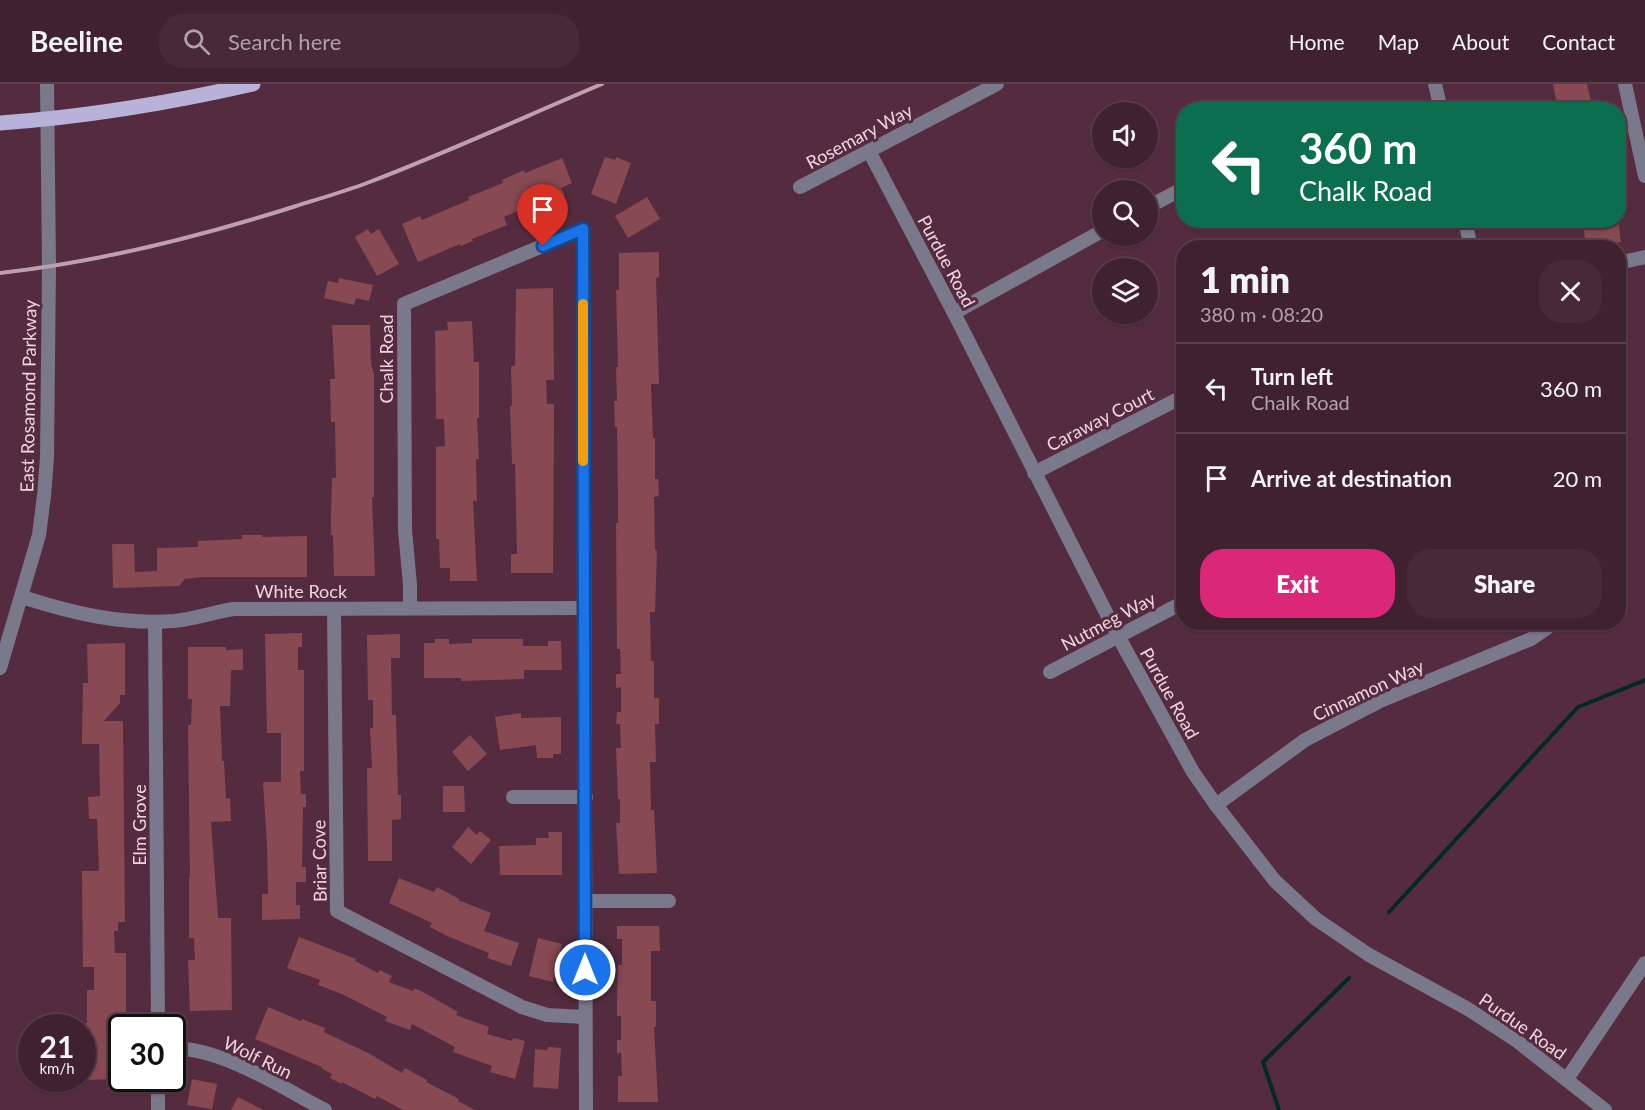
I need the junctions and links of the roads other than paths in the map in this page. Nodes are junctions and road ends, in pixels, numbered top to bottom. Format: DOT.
graph roads {
  1 [pos="47,84"];
  2 [pos="253,84"];
  3 [pos="997,84"];
  4 [pos="1435,84"];
  5 [pos="1625,84"];
  6 [pos="1439,102"];
  7 [pos="46,120"];
  8 [pos="0,123"];
  9 [pos="868,151"];
  10 [pos="1645,176"];
  11 [pos="800,187"];
  12 [pos="1176,192"];
  13 [pos="1158,202"];
  14 [pos="1092,237"];
  15 [pos="1645,257"];
  16 [pos="1626,261"];
  17 [pos="954,313"];
  18 [pos="1176,400"];
  19 [pos="1034,473"];
  20 [pos="22,597"];
  21 [pos="1176,606"];
  22 [pos="410,608"];
  23 [pos="584,608"];
  24 [pos="334,609"];
  25 [pos="155,622"];
  26 [pos="1541,630"];
  27 [pos="1118,636"];
  28 [pos="0,668"];
  29 [pos="1050,672"];
  30 [pos="513,797"];
  31 [pos="586,797"];
  32 [pos="1216,805"];
  33 [pos="585,901"];
  34 [pos="669,901"];
  35 [pos="1645,963"];
  36 [pos="158,1014"];
  37 [pos="585,1017"];
  38 [pos="186,1049"];
  39 [pos="1567,1079"];
  40 [pos="158,1092"];
  41 [pos="158,1110"];
  42 [pos="325,1110"];
  43 [pos="586,1110"];
  44 [pos="1605,1110"];
  1 -- 7 [label="street, East Rosamond Parkway"];
  2 -- 7 [label="main road"];
  3 -- 9 [label="street, Rosemary Way"];
  4 -- 6 [label="street"];
  5 -- 10 [label="street"];
  7 -- 8 [label="main road"];
  7 -- 20 [label="street, East Rosamond Parkway"];
  9 -- 11 [label="street, Rosemary Way"];
  9 -- 17 [label="street, Purdue Road"];
  12 -- 13 [label="street"];
  14 -- 17 [label="street"];
  15 -- 16 [label="street"];
  17 -- 19 [label="street, Purdue Road"];
  18 -- 19 [label="street, Caraway Court"];
  19 -- 27 [label="street, Purdue Road"];
  20 -- 25 [label="street, White Rock"];
  20 -- 28 [label="street, East Rosamond Parkway"];
  21 -- 27 [label="street, Nutmeg Way"];
  22 -- 23 [label="street, White Rock"];
  22 -- 23 [label="street, Chalk Road"];
  22 -- 24 [label="street, White Rock"];
  23 -- 31 [label="street"];
  24 -- 25 [label="street, White Rock"];
  24 -- 37 [label="street, Briar Cove"];
  25 -- 36 [label="street, Elm Grove"];
  26 -- 32 [label="street, Cinnamon Way"];
  27 -- 29 [label="street, Nutmeg Way"];
  27 -- 32 [label="street, Purdue Road"];
  30 -- 31 [label="street"];
  31 -- 33 [label="street"];
  32 -- 39 [label="street, Purdue Road"];
  33 -- 34 [label="street"];
  33 -- 37 [label="street"];
  35 -- 39 [label="street"];
  37 -- 43 [label="street"];
  38 -- 42 [label="street, Wolf Run"];
  39 -- 44 [label="street, Purdue Road"];
  40 -- 41 [label="street"];
}
